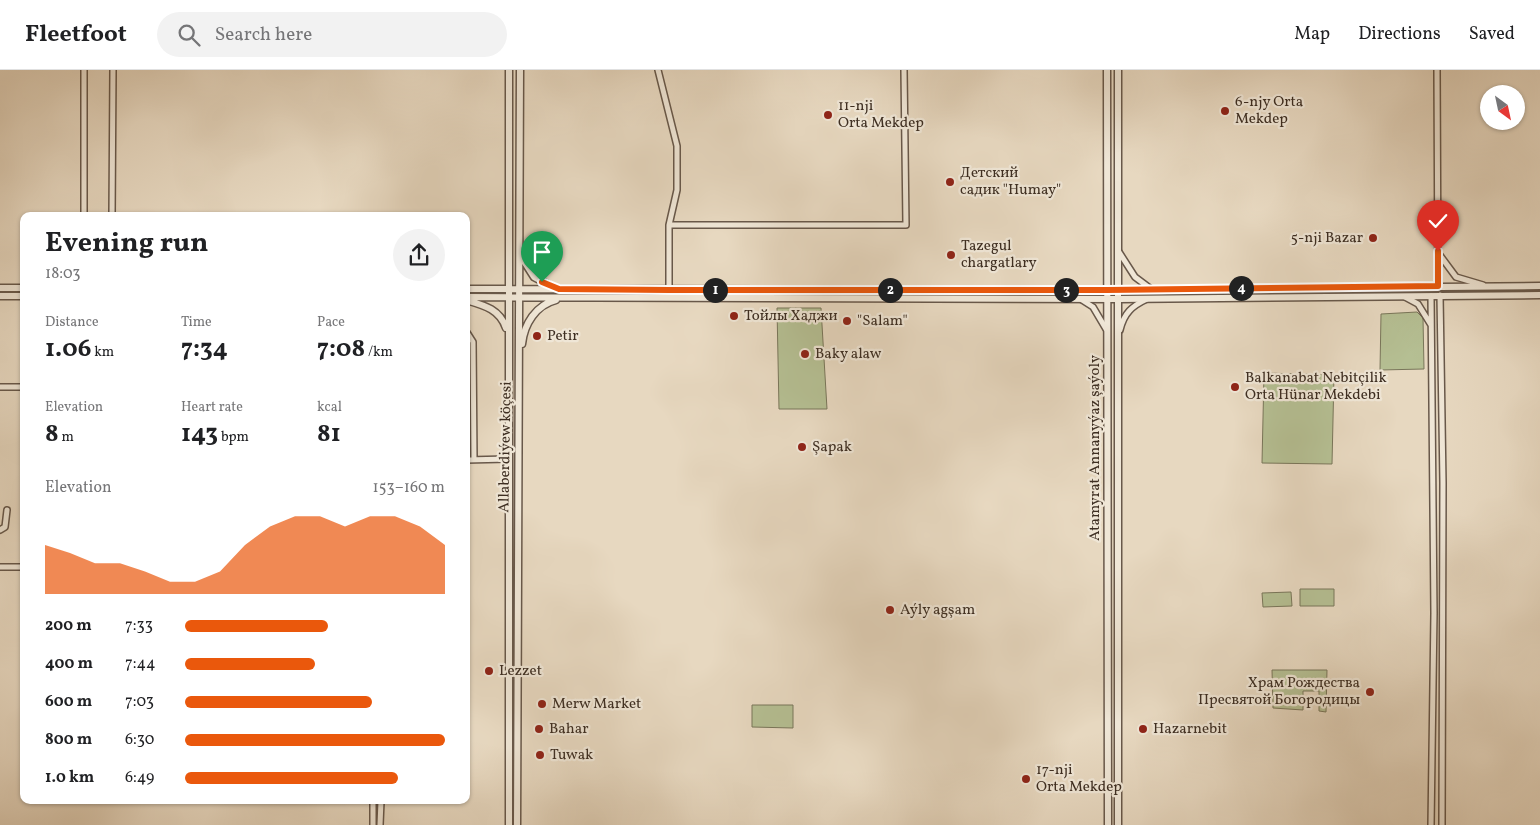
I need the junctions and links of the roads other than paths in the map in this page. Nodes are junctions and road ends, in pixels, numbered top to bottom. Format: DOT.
graph roads {
  1 [pos="84,70"];
  2 [pos="113,70"];
  3 [pos="508,70"];
  4 [pos="520,70"];
  5 [pos="658,70"];
  6 [pos="904,70"];
  7 [pos="1107,70"];
  8 [pos="1118,70"];
  9 [pos="1437,70"];
  10 [pos="84,212"];
  11 [pos="112,212"];
  12 [pos="669,225"];
  13 [pos="519,251"];
  14 [pos="1438,251"];
  15 [pos="1119,252"];
  16 [pos="1438,286"];
  17 [pos="1486,286"];
  18 [pos="1540,286"];
  19 [pos="0,288"];
  20 [pos="20,288"];
  21 [pos="470,289"];
  22 [pos="507,289"];
  23 [pos="519,289"];
  24 [pos="559,289"];
  25 [pos="1119,289"];
  26 [pos="1151,289"];
  27 [pos="669,290"];
  28 [pos="1107,290"];
  29 [pos="1440,295"];
  30 [pos="1540,295"];
  31 [pos="0,296"];
  32 [pos="20,296"];
  33 [pos="1402,296"];
  34 [pos="1431,296"];
  35 [pos="568,297"];
  36 [pos="507,298"];
  37 [pos="519,298"];
  38 [pos="1077,298"];
  39 [pos="1107,298"];
  40 [pos="1149,298"];
  41 [pos="470,299"];
  42 [pos="1119,299"];
  43 [pos="470,301"];
  44 [pos="1432,327"];
  45 [pos="507,333"];
  46 [pos="1107,333"];
  47 [pos="1118,335"];
  48 [pos="470,338"];
  49 [pos="519,365"];
  50 [pos="0,387"];
  51 [pos="20,387"];
  52 [pos="508,459"];
  53 [pos="470,460"];
  54 [pos="474,460"];
  55 [pos="7,510"];
  56 [pos="0,530"];
  57 [pos="0,567"];
  58 [pos="20,567"];
  59 [pos="373,804"];
  60 [pos="381,804"];
  61 [pos="373,825"];
  62 [pos="380,825"];
  63 [pos="509,825"];
  64 [pos="517,825"];
  65 [pos="1108,825"];
  66 [pos="1118,825"];
  67 [pos="1431,825"];
  68 [pos="1442,825"];
  1 -- 10 [label="street"];
  2 -- 11 [label="street"];
  3 -- 22 [label="street, Allaberdiýew köçesi"];
  4 -- 13 [label="street, Allaberdiýew köçesi"];
  5 -- 12 [label="street"];
  6 -- 12 [label="street"];
  7 -- 28 [label="street, Atamyrat Annanyýaz şaýoly"];
  8 -- 15 [label="street, Atamyrat Annanyýaz şaýoly"];
  9 -- 14 [label="street"];
  12 -- 27 [label="street"];
  13 -- 23 [label="street, Allaberdiýew köçesi"];
  13 -- 24 [label="street"];
  14 -- 16 [label="street"];
  14 -- 17 [label="street"];
  15 -- 25 [label="street, Atamyrat Annanyýaz şaýoly"];
  15 -- 26 [label="street"];
  16 -- 17 [label="street"];
  16 -- 26 [label="street"];
  17 -- 18 [label="street"];
  19 -- 20 [label="street"];
  21 -- 22 [label="street"];
  22 -- 23 [label="street"];
  22 -- 36 [label="street, Allaberdiýew köçesi"];
  23 -- 24 [label="street"];
  23 -- 37 [label="street, Allaberdiýew köçesi"];
  24 -- 27 [label="street"];
  25 -- 26 [label="street"];
  25 -- 28 [label="street"];
  25 -- 42 [label="street, Atamyrat Annanyýaz şaýoly"];
  27 -- 28 [label="street"];
  28 -- 39 [label="street, Atamyrat Annanyýaz şaýoly"];
  29 -- 30 [label="street"];
  29 -- 34 [label="street"];
  29 -- 68 [label="street"];
  31 -- 32 [label="street"];
  33 -- 34 [label="street"];
  33 -- 40 [label="street"];
  33 -- 44 [label="street"];
  34 -- 44 [label="street"];
  35 -- 37 [label="street"];
  35 -- 38 [label="street"];
  35 -- 49 [label="street"];
  36 -- 37 [label="street"];
  36 -- 41 [label="street"];
  36 -- 45 [label="street, Allaberdiýew köçesi"];
  37 -- 49 [label="street, Allaberdiýew köçesi"];
  38 -- 39 [label="street"];
  38 -- 46 [label="street"];
  39 -- 42 [label="street"];
  39 -- 46 [label="street, Atamyrat Annanyýaz şaýoly"];
  40 -- 42 [label="street"];
  40 -- 47 [label="street"];
  42 -- 47 [label="street, Atamyrat Annanyýaz şaýoly"];
  43 -- 45 [label="street"];
  44 -- 67 [label="street"];
  45 -- 52 [label="street, Allaberdiýew köçesi"];
  46 -- 65 [label="street, Atamyrat Annanyýaz şaýoly"];
  47 -- 66 [label="street, Atamyrat Annanyýaz şaýoly"];
  48 -- 54 [label="street"];
  49 -- 64 [label="street, Allaberdiýew köçesi"];
  50 -- 51 [label="street"];
  52 -- 54 [label="street"];
  52 -- 63 [label="street, Allaberdiýew köçesi"];
  53 -- 54 [label="street"];
  55 -- 56 [label="street"];
  57 -- 58 [label="street"];
  59 -- 61 [label="street"];
  60 -- 62 [label="street"];
}
